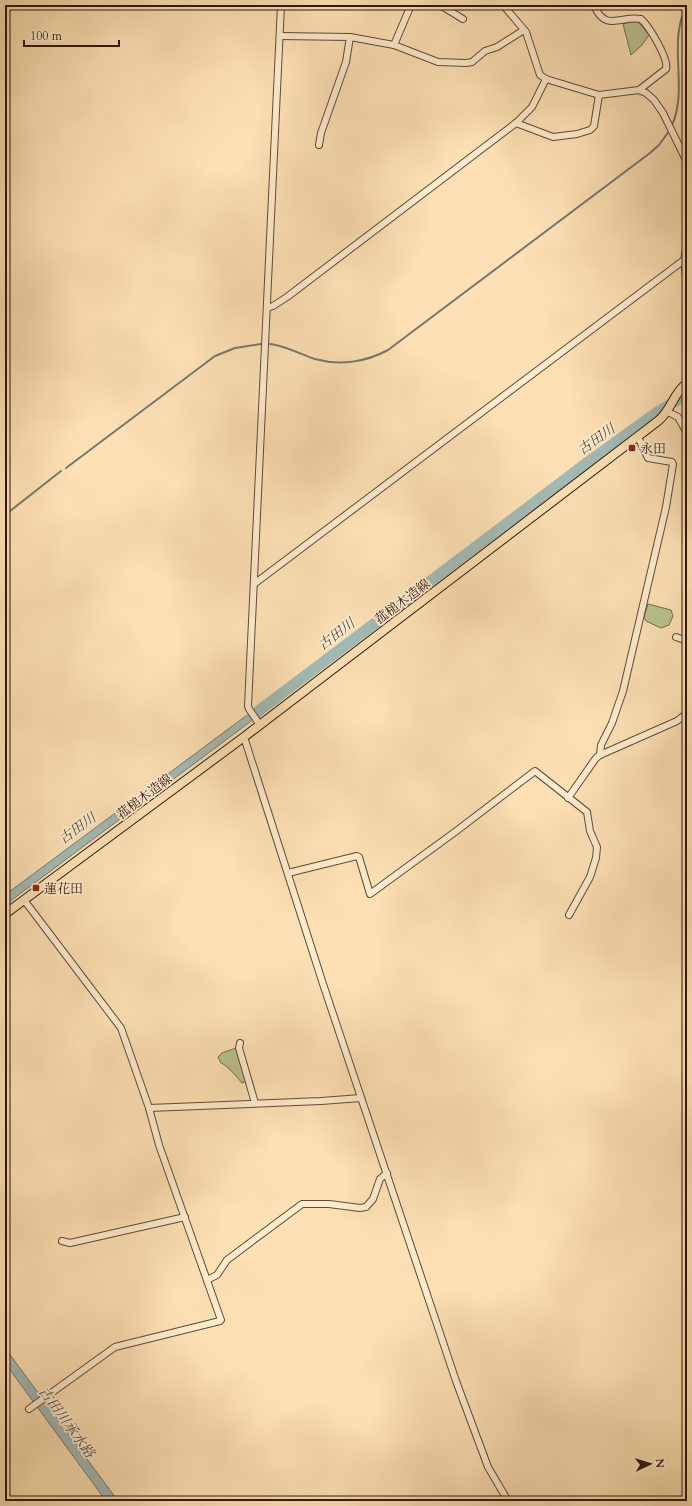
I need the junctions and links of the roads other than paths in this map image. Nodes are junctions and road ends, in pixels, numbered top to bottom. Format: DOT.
graph roads {
  1 [pos="282,5"];
  2 [pos="411,5"];
  3 [pos="440,5"];
  4 [pos="504,5"];
  5 [pos="594,5"];
  6 [pos="463,19"];
  7 [pos="524,30"];
  8 [pos="280,36"];
  9 [pos="350,37"];
  10 [pos="394,45"];
  11 [pos="546,79"];
  12 [pos="639,90"];
  13 [pos="599,95"];
  14 [pos="516,124"];
  15 [pos="319,145"];
  16 [pos="687,162"];
  17 [pos="687,245"];
  18 [pos="684,260"];
  19 [pos="687,284"];
  20 [pos="267,308"];
  21 [pos="687,382"];
  22 [pos="668,412"];
  23 [pos="687,433"];
  24 [pos="638,437"];
  25 [pos="254,584"];
  26 [pos="676,637"];
  27 [pos="687,641"];
  28 [pos="687,714"];
  29 [pos="258,723"];
  30 [pos="244,737"];
  31 [pos="600,755"];
  32 [pos="568,798"];
  33 [pos="288,873"];
  34 [pos="24,900"];
  35 [pos="5,914"];
  36 [pos="569,915"];
  37 [pos="240,1043"];
  38 [pos="361,1098"];
  39 [pos="255,1103"];
  40 [pos="149,1108"];
  41 [pos="387,1173"];
  42 [pos="185,1217"];
  43 [pos="62,1241"];
  44 [pos="207,1280"];
  45 [pos="29,1408"];
  46 [pos="508,1501"];
  1 -- 8 [label="street"];
  2 -- 10 [label="street"];
  3 -- 6 [label="street"];
  4 -- 7 [label="street"];
  5 -- 12 [label="street"];
  7 -- 10 [label="street"];
  7 -- 11 [label="street"];
  8 -- 9 [label="street"];
  8 -- 20 [label="street"];
  9 -- 10 [label="street"];
  9 -- 15 [label="street"];
  11 -- 13 [label="street"];
  11 -- 14 [label="street"];
  12 -- 13 [label="street"];
  12 -- 16 [label="street"];
  13 -- 14 [label="street"];
  14 -- 20 [label="street"];
  17 -- 18 [label="street"];
  18 -- 19 [label="street"];
  18 -- 25 [label="street"];
  20 -- 25 [label="street"];
  21 -- 22 [label="main road, 菰槌木造線"];
  22 -- 23 [label="street"];
  22 -- 24 [label="main road, 菰槌木造線"];
  24 -- 29 [label="main road, 菰槌木造線"];
  24 -- 31 [label="street"];
  25 -- 29 [label="street"];
  26 -- 27 [label="street"];
  28 -- 31 [label="street"];
  29 -- 30 [label="main road, 菰槌木造線"];
  30 -- 33 [label="street"];
  30 -- 34 [label="main road, 菰槌木造線"];
  31 -- 32 [label="street"];
  32 -- 33 [label="street"];
  32 -- 36 [label="street"];
  33 -- 38 [label="street"];
  34 -- 35 [label="main road, 菰槌木造線"];
  34 -- 40 [label="street"];
  37 -- 39 [label="street"];
  38 -- 39 [label="street"];
  38 -- 41 [label="street"];
  39 -- 40 [label="street"];
  40 -- 42 [label="street"];
  41 -- 44 [label="street"];
  41 -- 46 [label="street"];
  42 -- 43 [label="street"];
  42 -- 44 [label="street"];
  44 -- 45 [label="street"];
}
